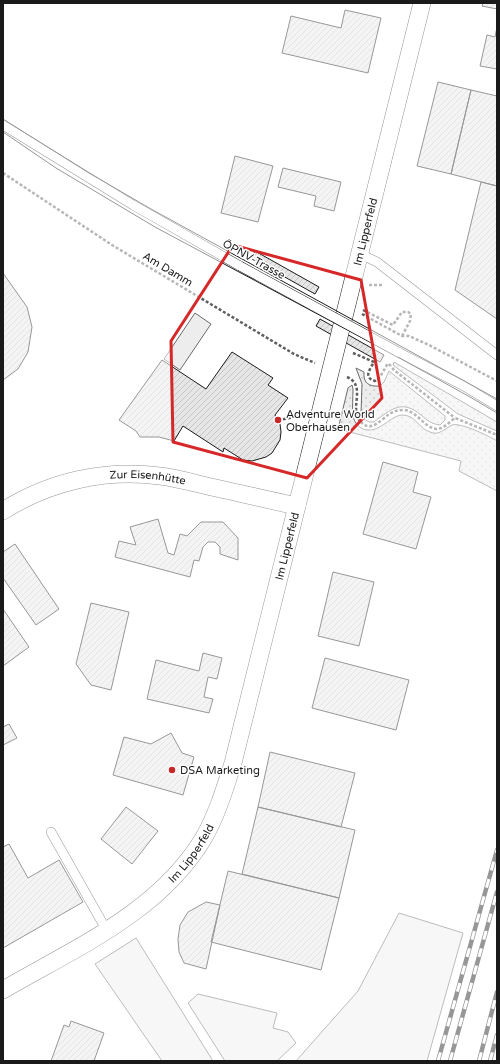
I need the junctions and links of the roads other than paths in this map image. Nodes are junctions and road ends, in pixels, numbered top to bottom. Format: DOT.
graph roads {
  1 [pos="422,3"];
  2 [pos="3,126"];
  3 [pos="360,254"];
  4 [pos="497,355"];
  5 [pos="497,406"];
  6 [pos="297,506"];
  7 [pos="3,511"];
  8 [pos="51,832"];
  9 [pos="107,931"];
  10 [pos="3,990"];
  1 -- 3 [label="street, Im Lipperfeld"];
  2 -- 5 [label="lane, ÖPNV-Trasse, bridge"];
  3 -- 4 [label="lane"];
  3 -- 6 [label="street, Im Lipperfeld"];
  6 -- 7 [label="street, Zur Eisenhütte"];
  6 -- 9 [label="street, Im Lipperfeld"];
  8 -- 9 [label="lane"];
  9 -- 10 [label="street, Im Lipperfeld"];
}
